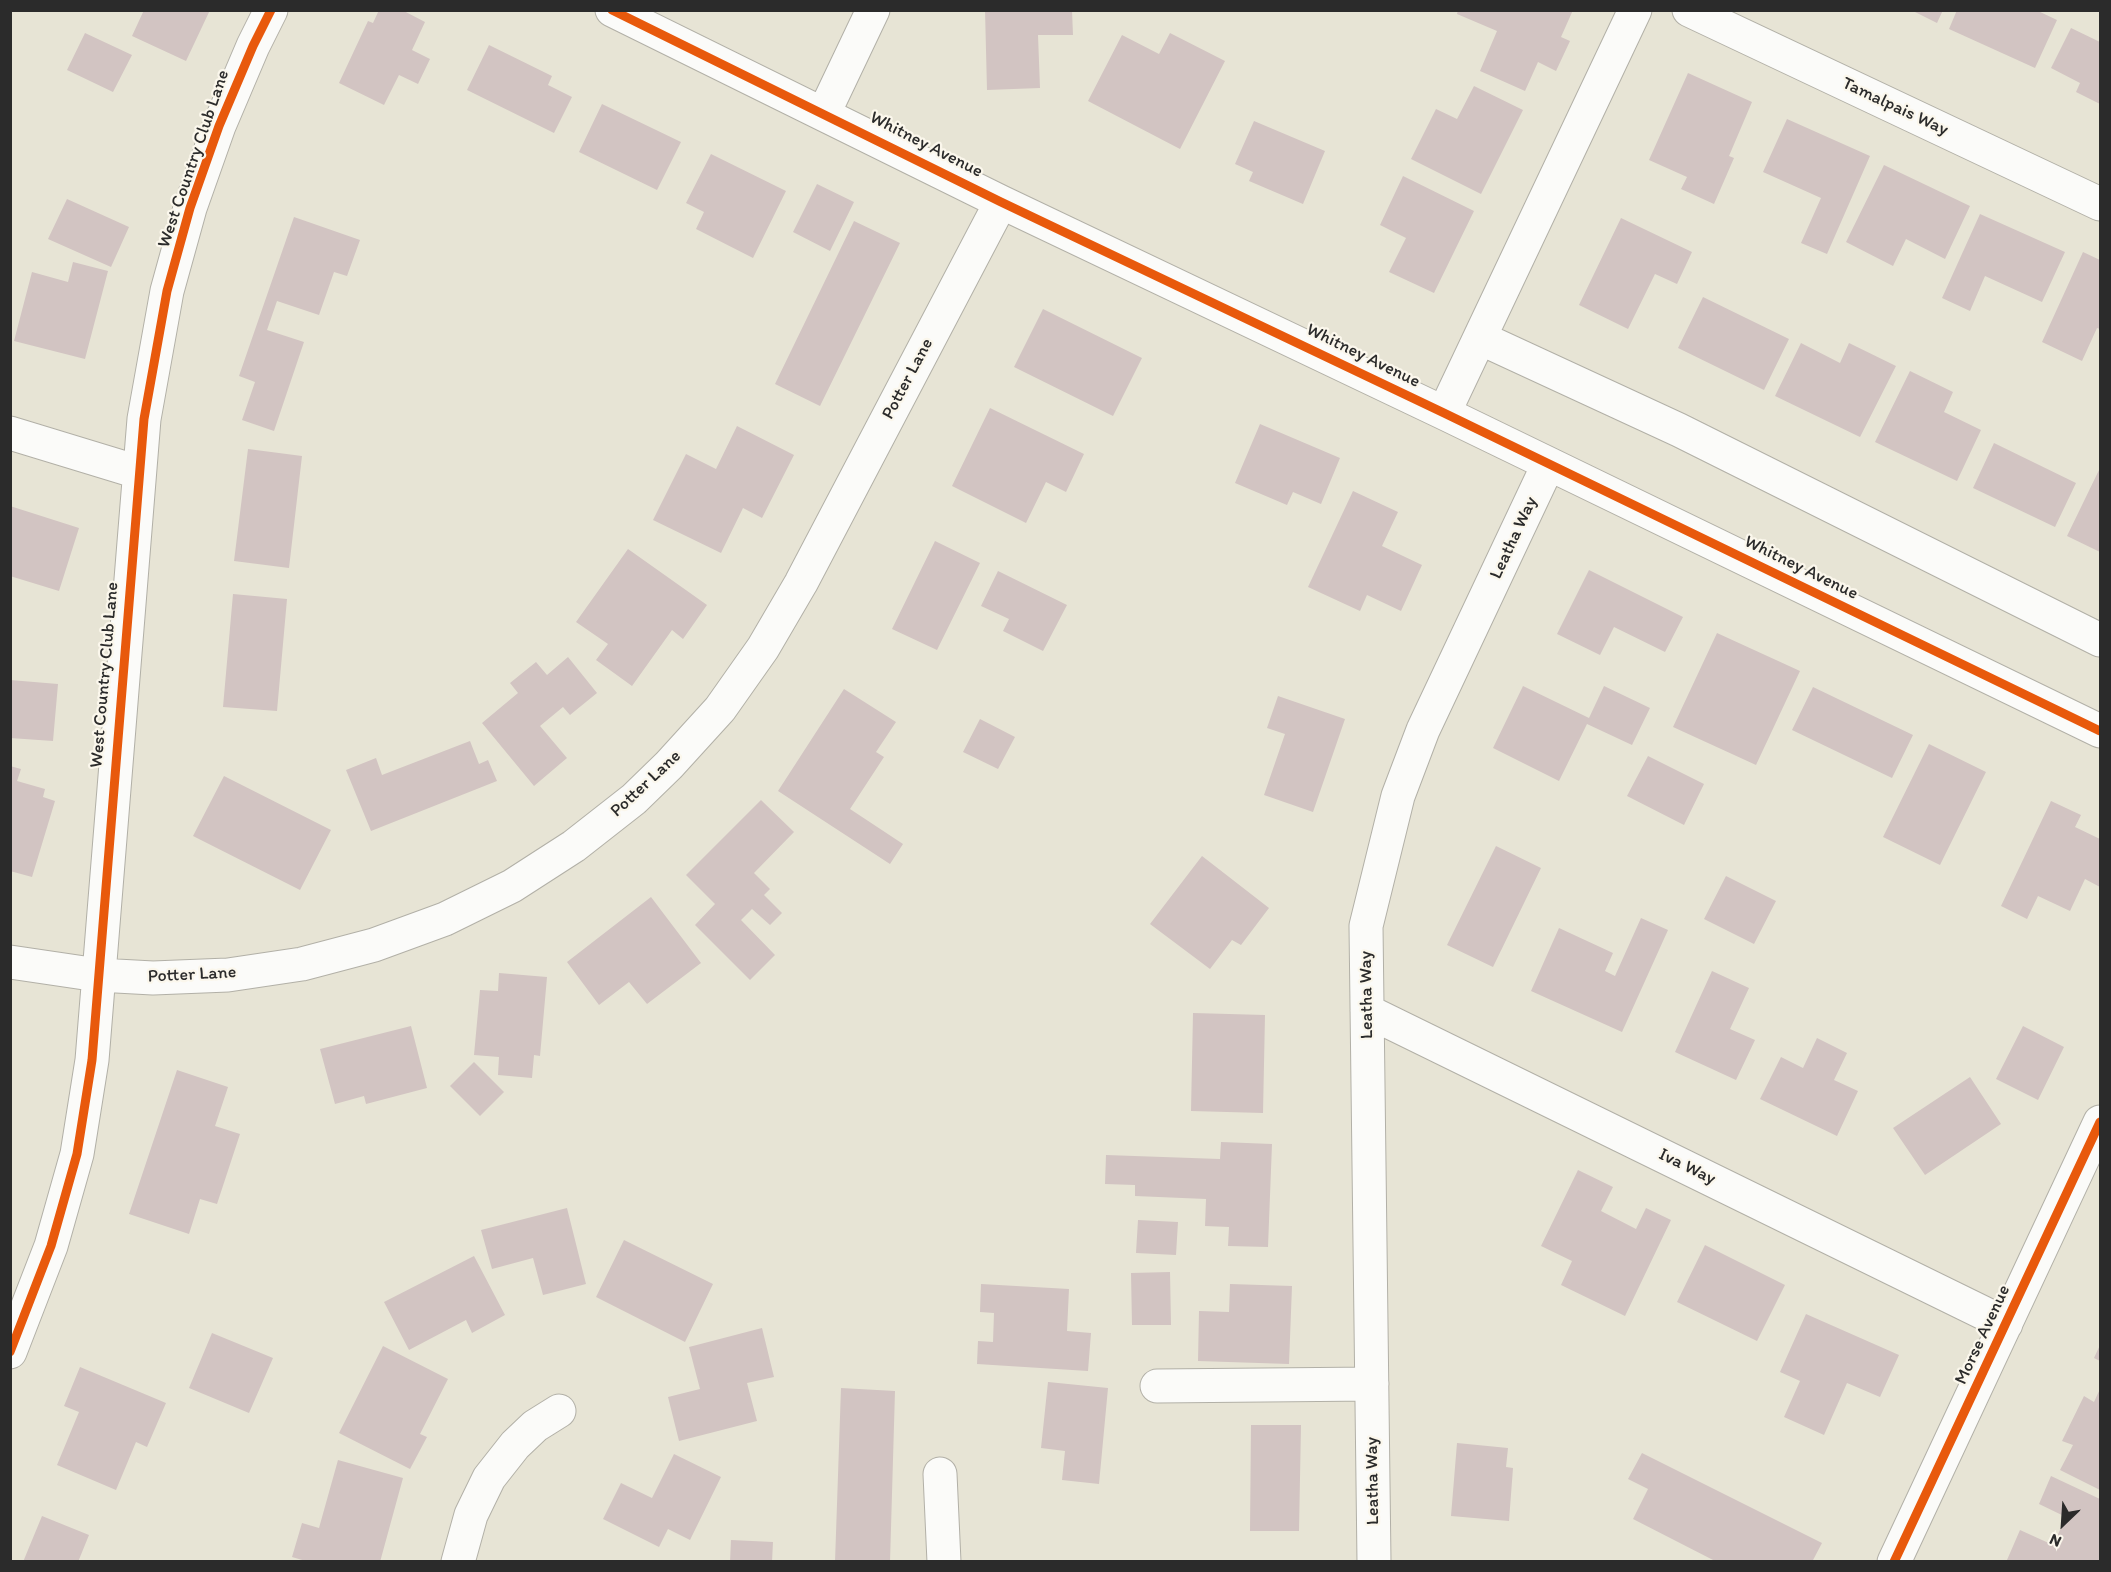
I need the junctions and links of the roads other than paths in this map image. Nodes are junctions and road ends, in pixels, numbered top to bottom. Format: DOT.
graph roads {
  1 [pos="271,10"];
  2 [pos="612,10"];
  3 [pos="873,10"];
  4 [pos="1635,10"];
  5 [pos="1689,10"];
  6 [pos="824,113"];
  7 [pos="1002,202"];
  8 [pos="2100,204"];
  9 [pos="1480,338"];
  10 [pos="1444,413"];
  11 [pos="10,433"];
  12 [pos="1548,465"];
  13 [pos="138,472"];
  14 [pos="2100,640"];
  15 [pos="2100,731"];
  16 [pos="10,962"];
  17 [pos="98,975"];
  18 [pos="1367,1011"];
  19 [pos="2098,1135"];
  20 [pos="2006,1324"];
  21 [pos="10,1352"];
  22 [pos="1372,1384"];
  23 [pos="1157,1386"];
  24 [pos="559,1411"];
  25 [pos="940,1474"];
  26 [pos="458,1562"];
  27 [pos="944,1562"];
  28 [pos="1374,1562"];
  29 [pos="1894,1562"];
  1 -- 13 [label="street, West Country Club Lane"];
  2 -- 6 [label="street, Whitney Avenue"];
  3 -- 6 [label="street"];
  4 -- 9 [label="street"];
  5 -- 8 [label="street, Tamalpais Way"];
  6 -- 7 [label="street, Whitney Avenue"];
  7 -- 10 [label="street, Whitney Avenue"];
  7 -- 17 [label="street, Potter Lane"];
  9 -- 10 [label="street"];
  9 -- 14 [label="street"];
  10 -- 12 [label="street, Whitney Avenue"];
  11 -- 13 [label="street"];
  12 -- 15 [label="street, Whitney Avenue"];
  12 -- 18 [label="street, Leatha Way"];
  13 -- 17 [label="street, West Country Club Lane"];
  16 -- 17 [label="street, Potter Lane"];
  17 -- 21 [label="street, West Country Club Lane"];
  18 -- 20 [label="street, Iva Way"];
  18 -- 22 [label="street, Leatha Way"];
  19 -- 20 [label="street, Morse Avenue"];
  20 -- 29 [label="street, Morse Avenue"];
  22 -- 23 [label="street"];
  22 -- 28 [label="street, Leatha Way"];
  24 -- 26 [label="street"];
  25 -- 27 [label="street"];
}
